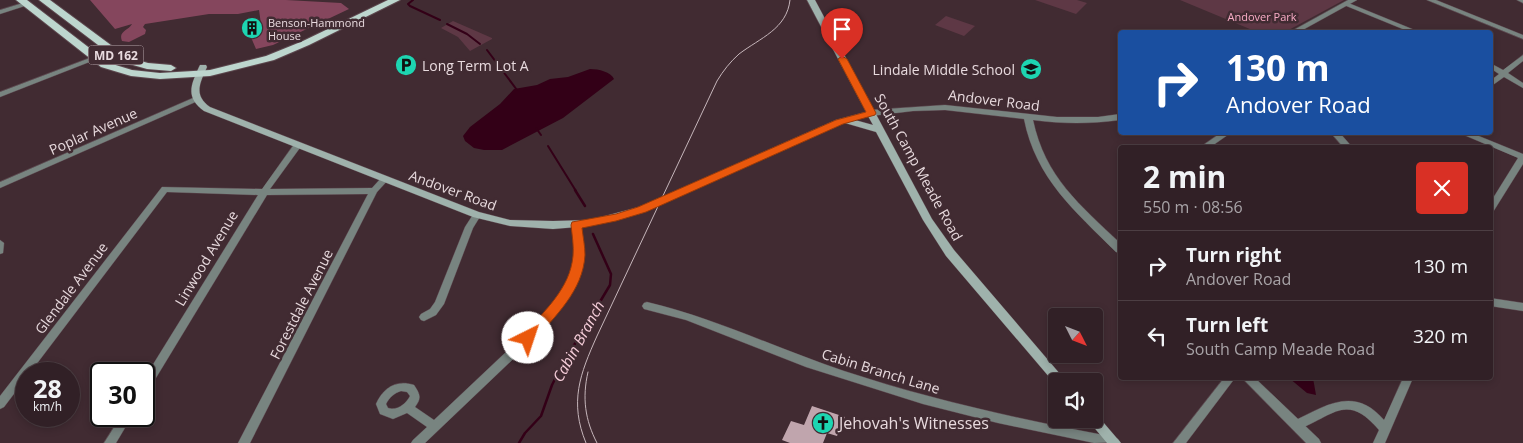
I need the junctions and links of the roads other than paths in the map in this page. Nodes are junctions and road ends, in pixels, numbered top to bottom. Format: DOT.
graph roads {
  1 [pos="44,0"];
  2 [pos="394,0"];
  3 [pos="811,0"];
  4 [pos="1430,0"];
  5 [pos="24,2"];
  6 [pos="381,2"];
  7 [pos="1350,2"];
  8 [pos="0,12"];
  9 [pos="1298,30"];
  10 [pos="1411,30"];
  11 [pos="1523,37"];
  12 [pos="1523,57"];
  13 [pos="95,58"];
  14 [pos="1493,68"];
  15 [pos="202,70"];
  16 [pos="1503,74"];
  17 [pos="1493,82"];
  18 [pos="1523,86"];
  19 [pos="0,94"];
  20 [pos="196,100"];
  21 [pos="871,113"];
  22 [pos="1118,117"];
  23 [pos="1028,118"];
  24 [pos="844,120"];
  25 [pos="880,130"];
  26 [pos="1223,135"];
  27 [pos="1337,135"];
  28 [pos="1468,135"];
  29 [pos="298,145"];
  30 [pos="1208,145"];
  31 [pos="1347,145"];
  32 [pos="1523,157"];
  33 [pos="385,180"];
  34 [pos="0,185"];
  35 [pos="374,191"];
  36 [pos="264,192"];
  37 [pos="1493,205"];
  38 [pos="477,215"];
  39 [pos="576,225"];
  40 [pos="0,243"];
  41 [pos="1118,247"];
  42 [pos="0,251"];
  43 [pos="1493,302"];
  44 [pos="647,306"];
  45 [pos="1523,307"];
  46 [pos="424,317"];
  47 [pos="155,370"];
  48 [pos="1053,373"];
  49 [pos="1228,380"];
  50 [pos="1250,380"];
  51 [pos="1407,380"];
  52 [pos="0,404"];
  53 [pos="408,408"];
  54 [pos="1296,425"];
  55 [pos="434,426"];
  56 [pos="120,427"];
  57 [pos="1101,428"];
  58 [pos="1384,429"];
  59 [pos="110,443"];
  60 [pos="244,443"];
  61 [pos="417,443"];
  62 [pos="1114,443"];
  63 [pos="1179,443"];
  64 [pos="1314,443"];
  65 [pos="1378,443"];
  1 -- 15 [label="main road, MD 162"];
  2 -- 6 [label="main road, MD 162"];
  3 -- 21 [label="main road, South Camp Meade Road"];
  4 -- 11 [label="street"];
  5 -- 8 [label="street"];
  5 -- 13 [label="main road, MD 162"];
  6 -- 15 [label="main road, MD 162"];
  7 -- 9 [label="street"];
  7 -- 10 [label="street"];
  12 -- 16 [label="street"];
  13 -- 15 [label="main road, MD 162"];
  13 -- 19 [label="street"];
  14 -- 16 [label="street"];
  15 -- 20 [label="main road"];
  16 -- 17 [label="street"];
  16 -- 18 [label="street"];
  20 -- 29 [label="main road, Andover Road"];
  20 -- 34 [label="street, Poplar Avenue"];
  21 -- 23 [label="street, Andover Road"];
  21 -- 24 [label="main road, Andover Road"];
  21 -- 25 [label="main road, South Camp Meade Road"];
  22 -- 23 [label="street, Andover Road"];
  23 -- 41 [label="street"];
  24 -- 25 [label="main road"];
  24 -- 39 [label="main road, Andover Road"];
  25 -- 48 [label="main road, South Camp Meade Road"];
  26 -- 30 [label="street"];
  27 -- 31 [label="street"];
  28 -- 32 [label="street"];
  29 -- 33 [label="main road, Andover Road"];
  29 -- 36 [label="street, Linwood Avenue"];
  32 -- 37 [label="street"];
  33 -- 35 [label="street, Forestdale Avenue"];
  33 -- 38 [label="main road, Andover Road"];
  35 -- 36 [label="street"];
  35 -- 60 [label="street, Forestdale Avenue"];
  36 -- 47 [label="street, Linwood Avenue"];
  36 -- 52 [label="street, Glendale Avenue"];
  38 -- 39 [label="main road, Andover Road"];
  38 -- 46 [label="street"];
  39 -- 55 [label="street"];
  40 -- 42 [label="street"];
  43 -- 45 [label="street"];
  44 -- 62 [label="street, Cabin Branch Lane"];
  49 -- 63 [label="street"];
  50 -- 54 [label="street"];
  51 -- 58 [label="street"];
  53 -- 55 [label="street"];
  54 -- 58 [label="street"];
  54 -- 64 [label="street"];
  55 -- 61 [label="street"];
  56 -- 59 [label="street"];
  57 -- 62 [label="main road"];
  58 -- 65 [label="street"];
}
